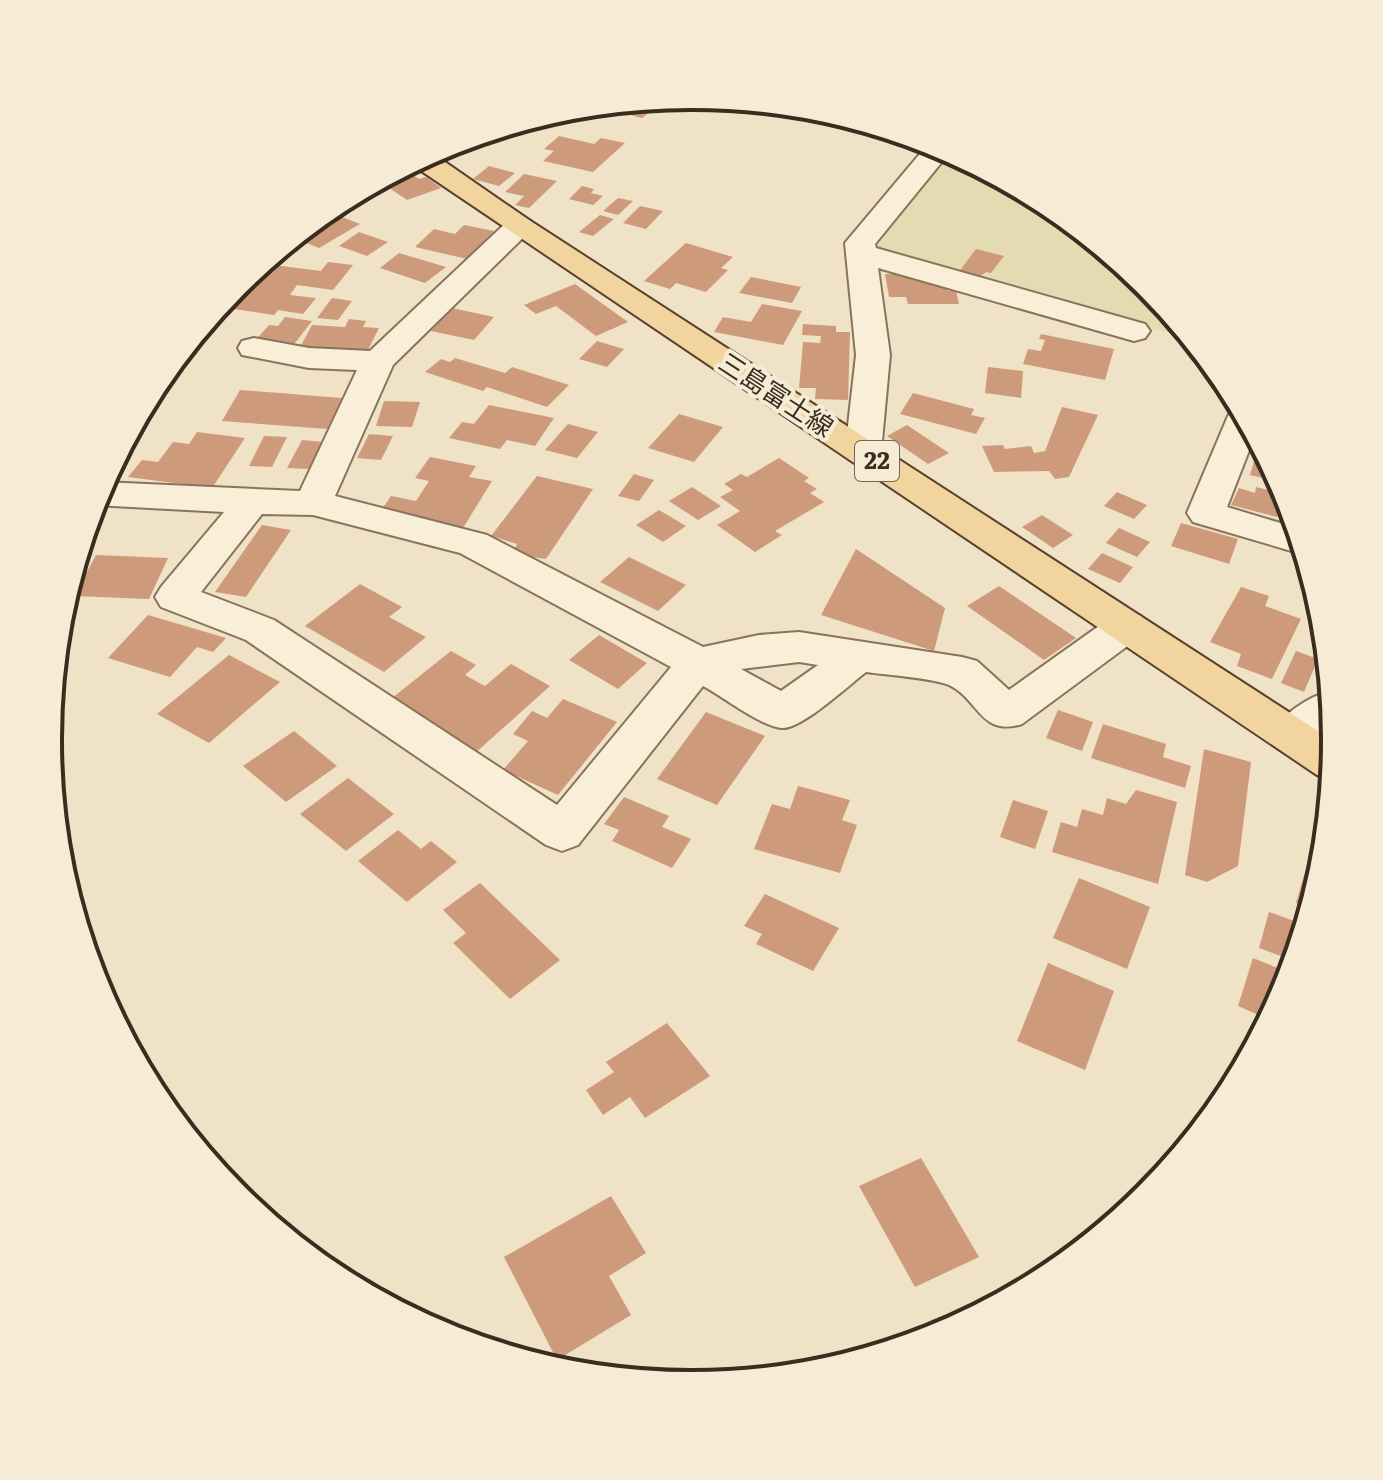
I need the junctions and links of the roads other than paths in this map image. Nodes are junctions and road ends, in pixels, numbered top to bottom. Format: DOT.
graph roads {
  1 [pos="931,158"];
  2 [pos="433,166"];
  3 [pos="519,226"];
  4 [pos="860,253"];
  5 [pos="1134,331"];
  6 [pos="254,348"];
  7 [pos="378,361"];
  8 [pos="1239,430"];
  9 [pos="863,452"];
  10 [pos="113,494"];
  11 [pos="252,502"];
  12 [pos="313,503"];
  13 [pos="1288,539"];
  14 [pos="1127,626"];
  15 [pos="859,656"];
  16 [pos="698,663"];
  17 [pos="1320,714"];
  18 [pos="1292,735"];
  19 [pos="1321,755"];
  1 -- 4 [label="street"];
  2 -- 3 [label="main road, 三島富士線 / 22"];
  3 -- 7 [label="street"];
  3 -- 9 [label="main road, 三島富士線 / 22"];
  4 -- 5 [label="street"];
  4 -- 9 [label="street"];
  6 -- 7 [label="street"];
  7 -- 12 [label="street"];
  8 -- 13 [label="street"];
  9 -- 14 [label="main road, 三島富士線 / 22"];
  10 -- 11 [label="street"];
  11 -- 12 [label="street"];
  11 -- 16 [label="street"];
  12 -- 16 [label="street"];
  14 -- 15 [label="street"];
  14 -- 18 [label="main road, 三島富士線 / 22"];
  15 -- 16 [label="street"];
  15 -- 16 [label="street"];
  17 -- 18 [label="street"];
  18 -- 19 [label="main road, 三島富士線 / 22"];
}
